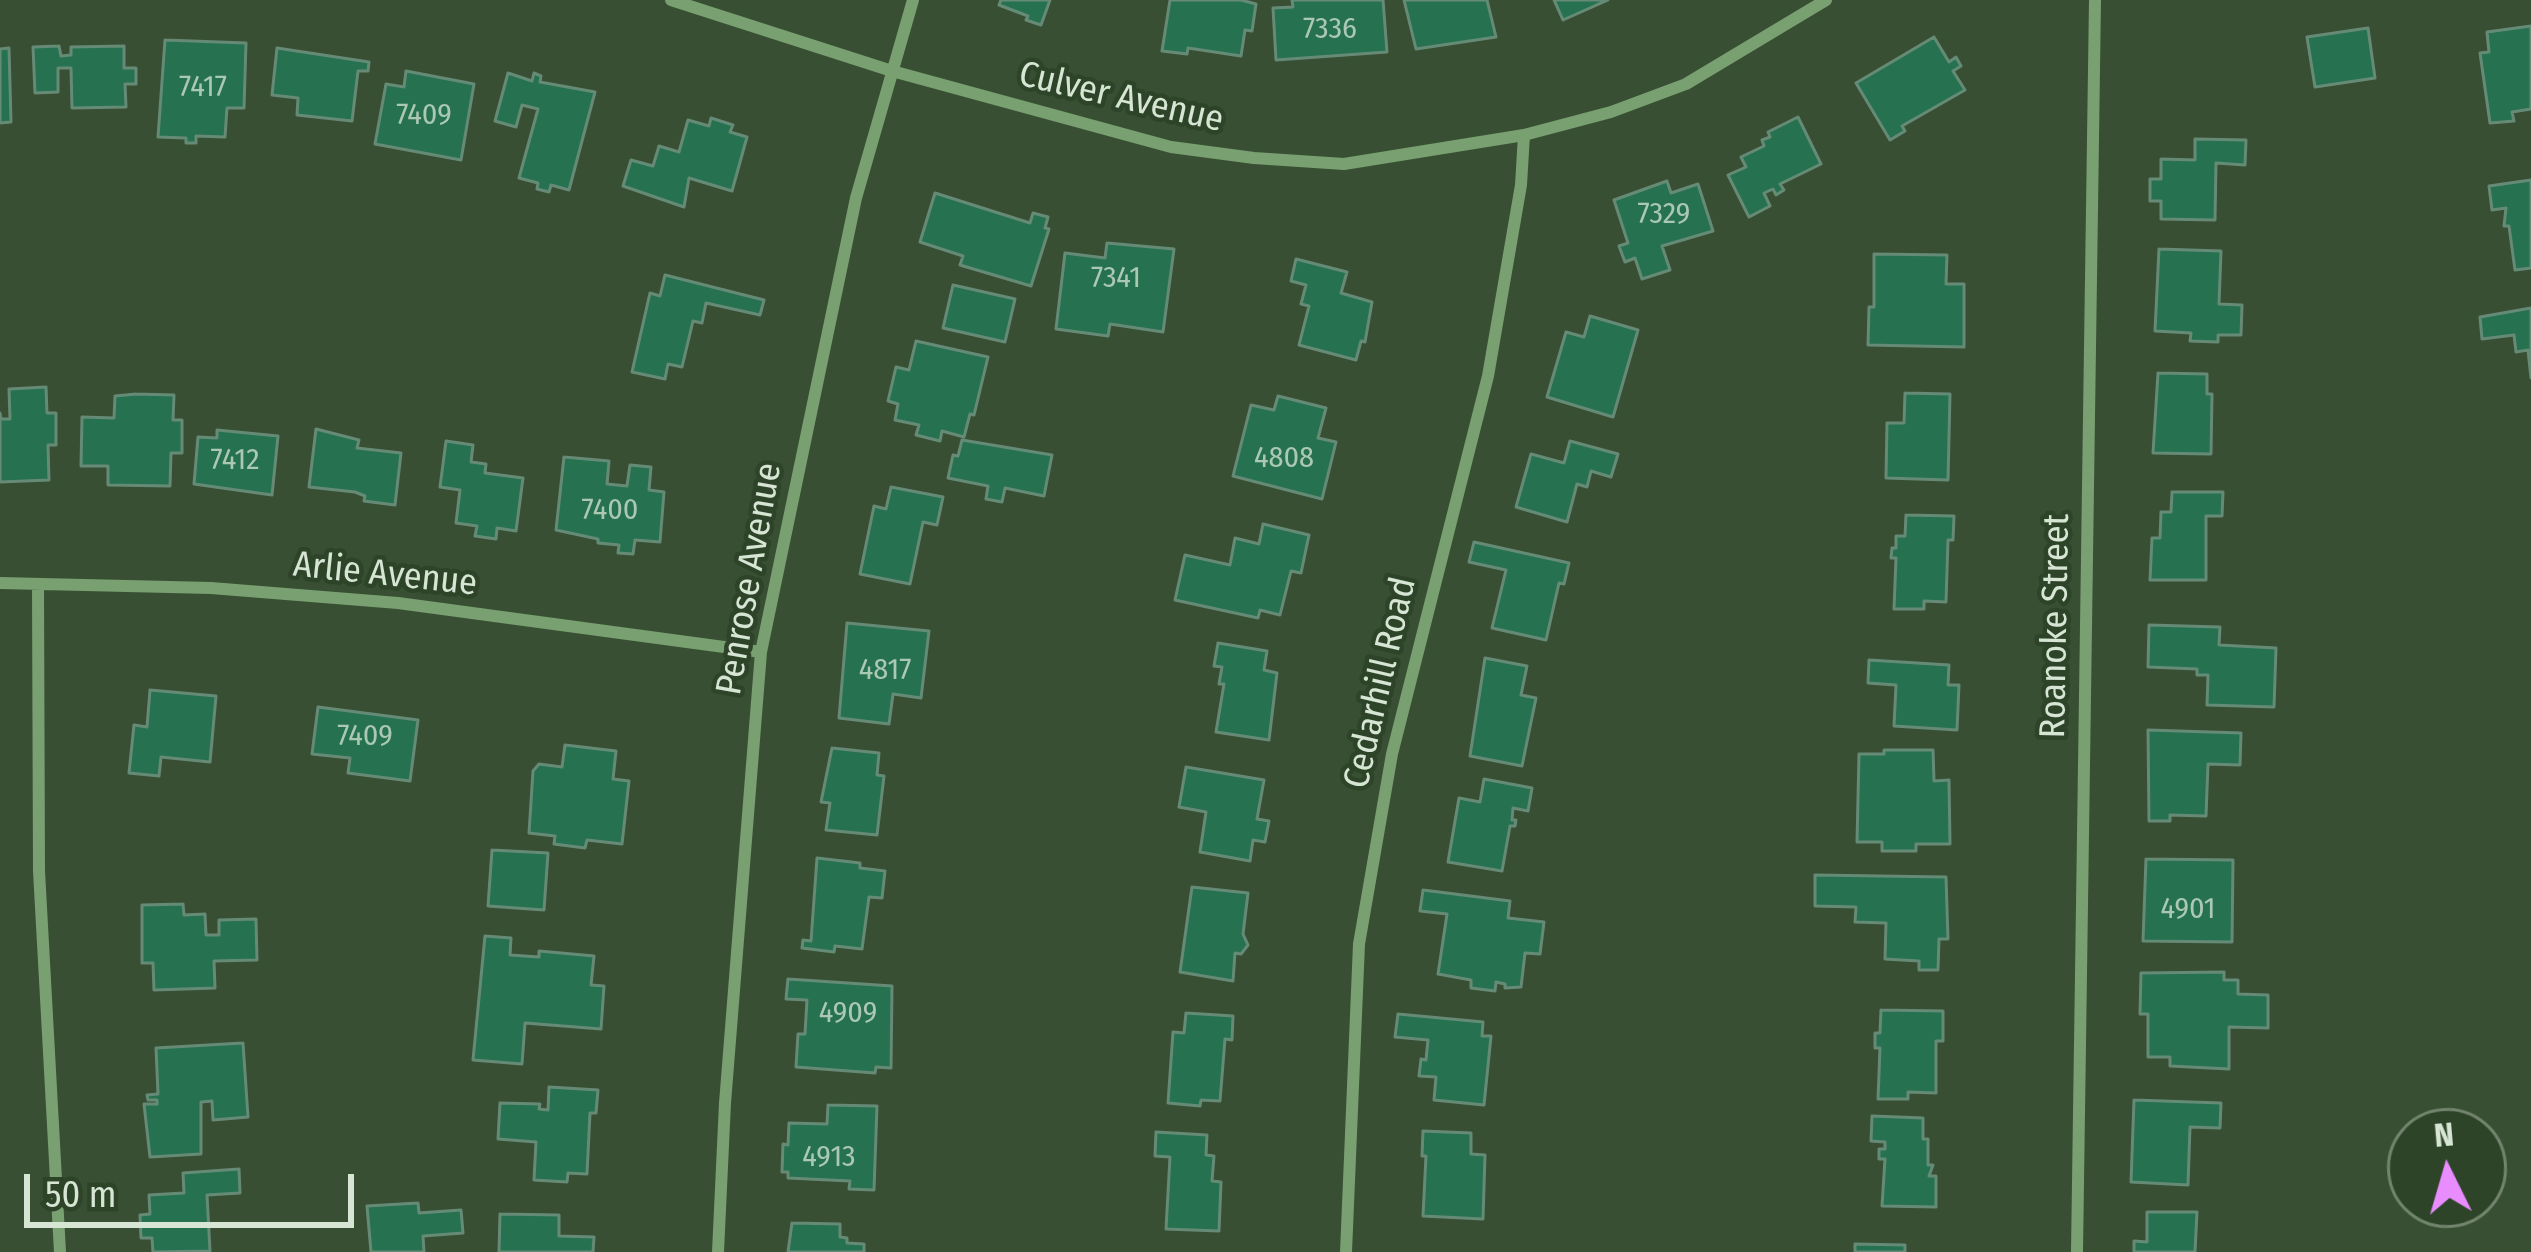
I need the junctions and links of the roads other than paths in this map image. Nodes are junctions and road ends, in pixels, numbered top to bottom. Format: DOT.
graph roads {
  1 [pos="671,0"];
  2 [pos="913,0"];
  3 [pos="1826,0"];
  4 [pos="2095,0"];
  5 [pos="892,70"];
  6 [pos="1524,135"];
  7 [pos="0,583"];
  8 [pos="38,586"];
  9 [pos="761,652"];
  10 [pos="59,1252"];
  11 [pos="718,1252"];
  12 [pos="1346,1252"];
  13 [pos="2077,1252"];
  1 -- 5 [label="street, Culver Avenue"];
  2 -- 5 [label="street, Penrose Avenue"];
  3 -- 6 [label="street, Culver Avenue"];
  4 -- 13 [label="street, Roanoke Street"];
  5 -- 6 [label="street, Culver Avenue"];
  5 -- 9 [label="street, Penrose Avenue"];
  6 -- 12 [label="street, Cedarhill Road"];
  7 -- 8 [label="street, Arlie Avenue"];
  8 -- 9 [label="street, Arlie Avenue"];
  8 -- 10 [label="street"];
  9 -- 11 [label="street, Penrose Avenue"];
}
